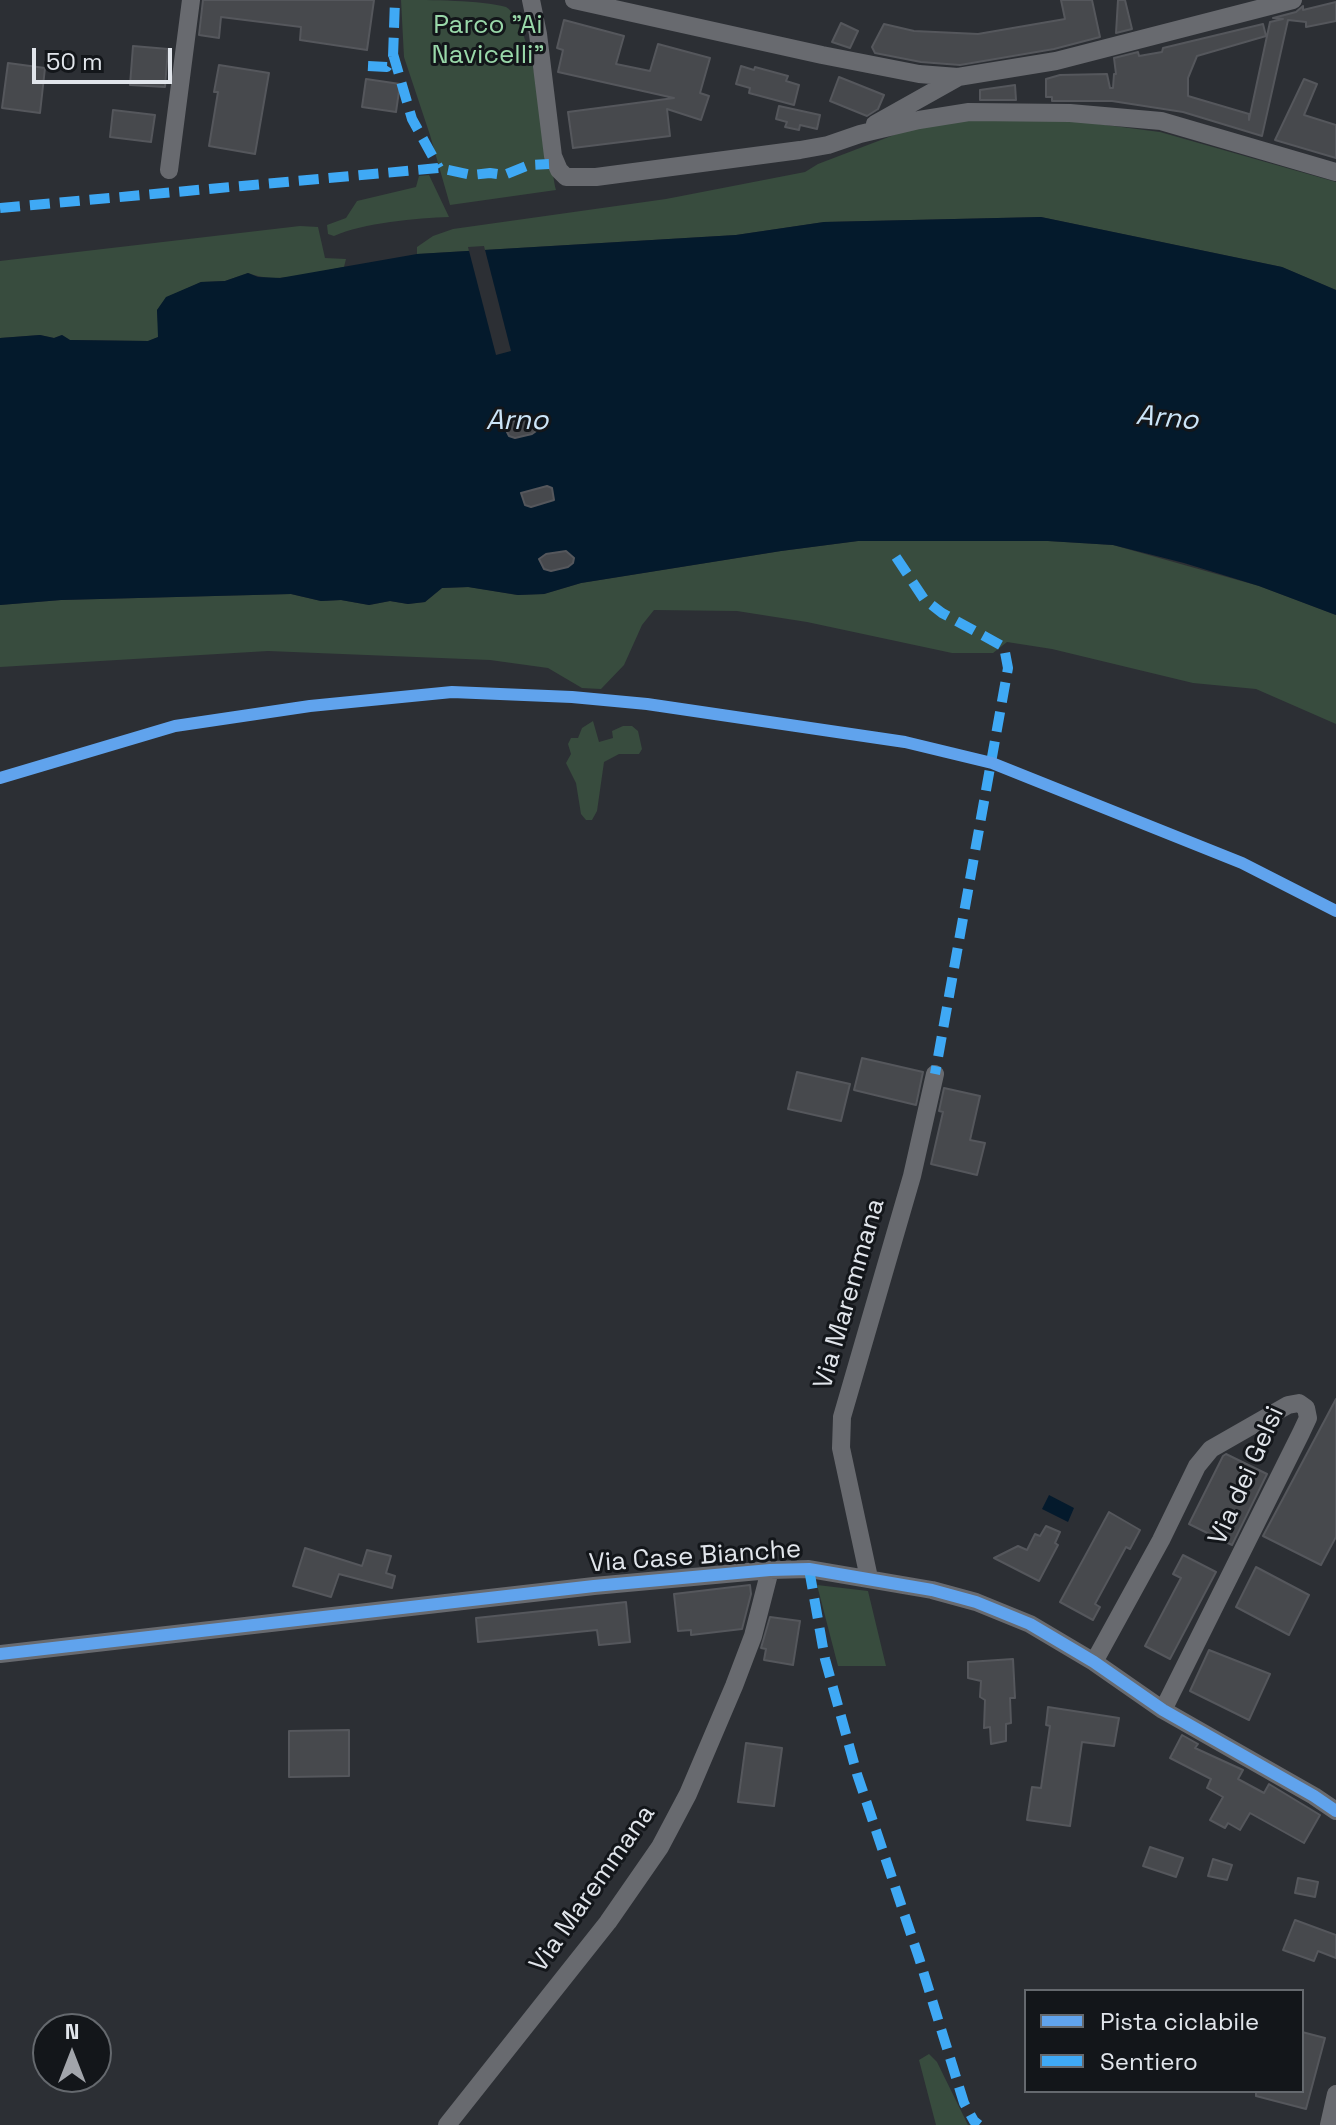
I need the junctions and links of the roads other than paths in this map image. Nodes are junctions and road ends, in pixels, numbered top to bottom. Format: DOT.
graph roads {
  1 [pos="191,0"];
  2 [pos="531,0"];
  3 [pos="574,0"];
  4 [pos="1293,0"];
  5 [pos="958,77"];
  6 [pos="860,134"];
  7 [pos="169,170"];
  8 [pos="1336,172"];
  9 [pos="935,1074"];
  10 [pos="770,1570"];
  11 [pos="869,1578"];
  12 [pos="0,1654"];
  13 [pos="1094,1662"];
  14 [pos="1163,1710"];
  15 [pos="1336,1811"];
  16 [pos="1336,2094"];
  17 [pos="447,2125"];
  18 [pos="1329,2125"];
  1 -- 7 [label="street"];
  2 -- 6 [label="street"];
  3 -- 5 [label="street"];
  4 -- 5 [label="street"];
  5 -- 6 [label="street"];
  6 -- 8 [label="street"];
  9 -- 11 [label="street, Via Maremmana"];
  10 -- 11 [label="street, Via Case Bianche"];
  10 -- 12 [label="street, Via Case Bianche"];
  10 -- 17 [label="street, Via Maremmana"];
  11 -- 13 [label="street, Via Case Bianche"];
  13 -- 14 [label="street, Via Case Bianche"];
  13 -- 14 [label="street, Via dei Gelsi"];
  14 -- 15 [label="street, Via Case Bianche"];
  16 -- 18 [label="street"];
}
